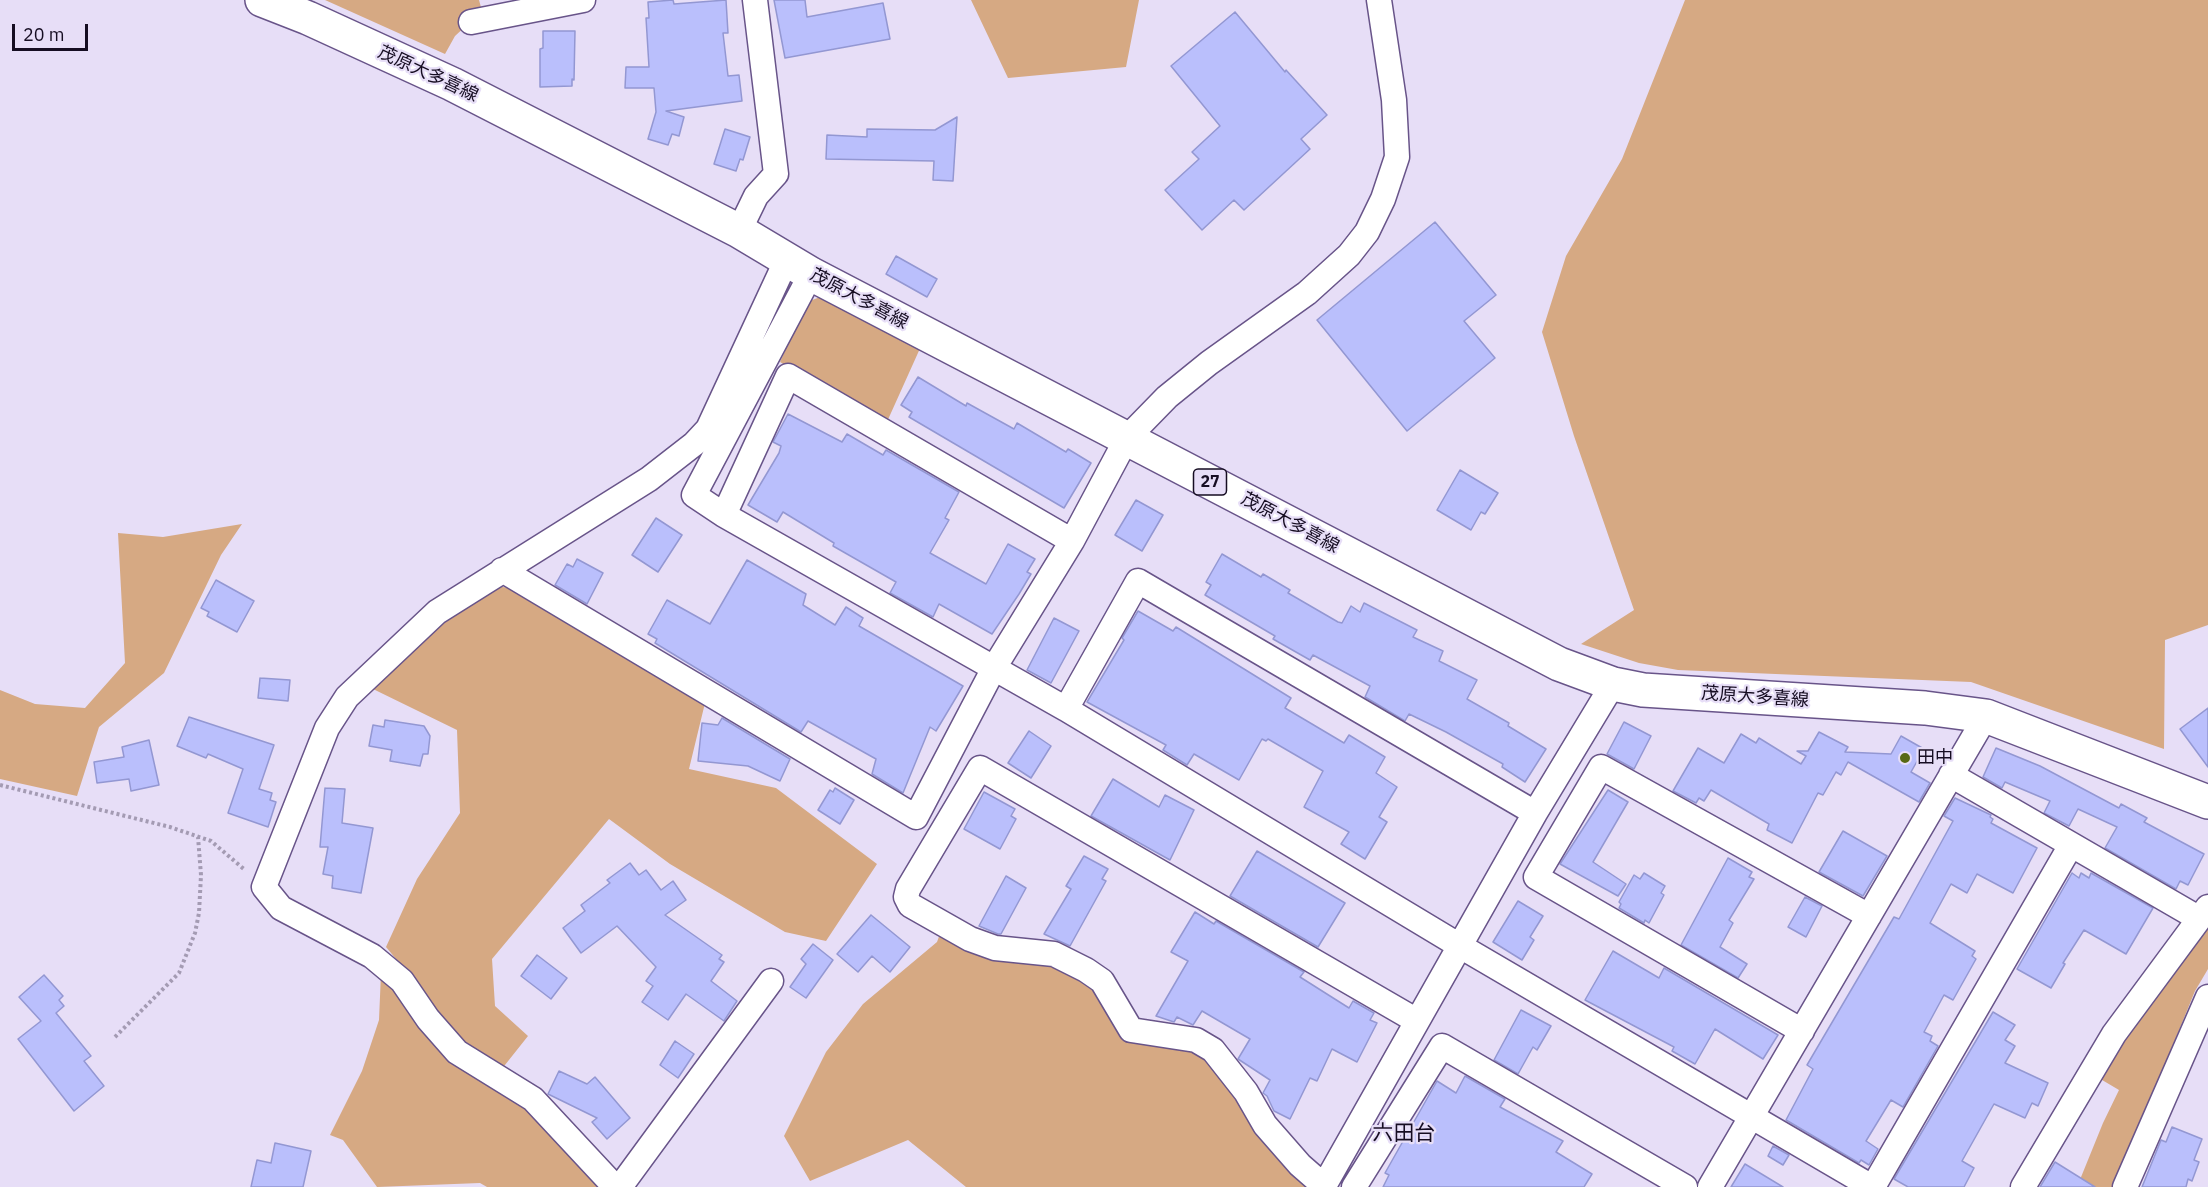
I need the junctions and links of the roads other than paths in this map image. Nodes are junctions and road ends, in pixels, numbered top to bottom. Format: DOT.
graph roads {
  1 [pos="262,0"];
  2 [pos="583,0"];
  3 [pos="755,0"];
  4 [pos="1379,0"];
  5 [pos="471,22"];
  6 [pos="739,231"];
  7 [pos="799,267"];
  8 [pos="1127,438"];
  9 [pos="724,515"];
  10 [pos="1072,541"];
  11 [pos="502,570"];
  12 [pos="994,668"];
  13 [pos="1613,684"];
  14 [pos="1066,710"];
  15 [pos="1986,716"];
  16 [pos="1951,775"];
  17 [pos="2208,802"];
  18 [pos="1535,813"];
  19 [pos="2071,845"];
  20 [pos="2203,913"];
  21 [pos="1869,916"];
  22 [pos="1460,946"];
  23 [pos="771,981"];
  24 [pos="2208,997"];
  25 [pos="1417,1021"];
  26 [pos="1802,1031"];
  27 [pos="1751,1117"];
  28 [pos="615,1187"];
  29 [pos="620,1187"];
  30 [pos="1354,1187"];
  31 [pos="1685,1187"];
  32 [pos="1710,1187"];
  33 [pos="1872,1187"];
  34 [pos="2023,1187"];
  35 [pos="2125,1187"];
  1 -- 6 [label="main road, 茂原大多喜線 / 27"];
  2 -- 5 [label="street"];
  3 -- 6 [label="street"];
  4 -- 8 [label="street"];
  6 -- 7 [label="main road, 茂原大多喜線 / 27"];
  7 -- 8 [label="main road, 茂原大多喜線 / 27"];
  7 -- 9 [label="street"];
  7 -- 11 [label="street"];
  8 -- 10 [label="street"];
  8 -- 13 [label="main road, 茂原大多喜線 / 27"];
  9 -- 10 [label="street"];
  9 -- 12 [label="street"];
  10 -- 12 [label="street"];
  11 -- 12 [label="street"];
  11 -- 28 [label="street"];
  12 -- 14 [label="street"];
  13 -- 15 [label="main road, 茂原大多喜線 / 27"];
  13 -- 18 [label="street"];
  14 -- 18 [label="street"];
  14 -- 22 [label="street"];
  15 -- 16 [label="street"];
  15 -- 17 [label="main road, 茂原大多喜線 / 27"];
  16 -- 19 [label="street"];
  16 -- 21 [label="street"];
  18 -- 22 [label="street"];
  19 -- 20 [label="street"];
  19 -- 33 [label="street"];
  20 -- 34 [label="street"];
  21 -- 26 [label="street"];
  21 -- 26 [label="street"];
  22 -- 25 [label="street"];
  22 -- 27 [label="street"];
  23 -- 29 [label="street"];
  24 -- 35 [label="street"];
  25 -- 25 [label="street"];
  26 -- 27 [label="street"];
  27 -- 32 [label="street"];
  27 -- 33 [label="street"];
  30 -- 31 [label="street"];
}
